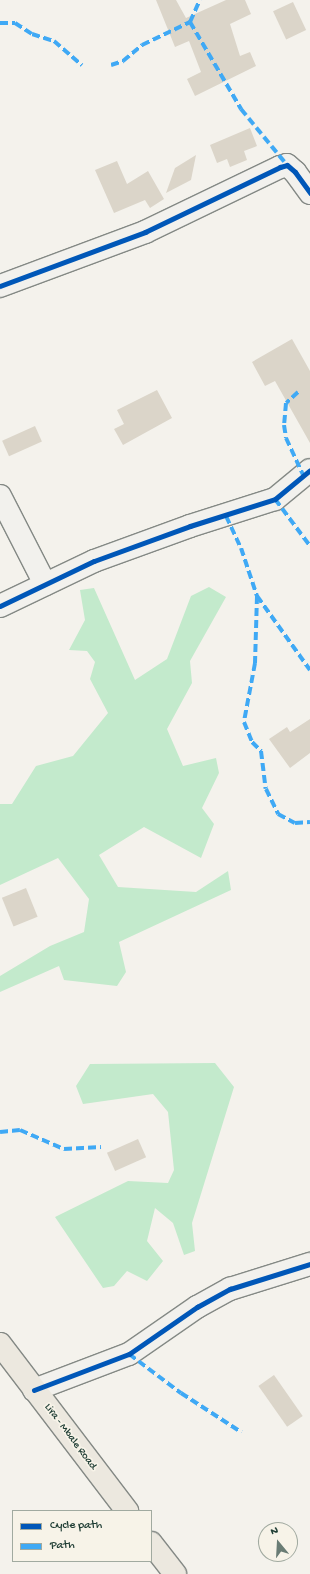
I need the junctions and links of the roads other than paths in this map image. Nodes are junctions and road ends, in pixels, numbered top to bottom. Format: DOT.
graph roads {
  1 [pos="310,193"];
  2 [pos="0,286"];
  3 [pos="310,470"];
  4 [pos="0,496"];
  5 [pos="45,584"];
  6 [pos="0,606"];
  7 [pos="310,1264"];
  8 [pos="0,1344"];
  9 [pos="34,1390"];
  10 [pos="126,1510"];
  11 [pos="152,1544"];
  12 [pos="175,1574"];
  1 -- 2 [label="street"];
  3 -- 5 [label="street"];
  4 -- 5 [label="street"];
  5 -- 6 [label="street"];
  7 -- 9 [label="street"];
  8 -- 9 [label="main road, Lira - Mbale Road"];
  9 -- 10 [label="main road, Lira - Mbale Road"];
  11 -- 12 [label="main road"];
}
